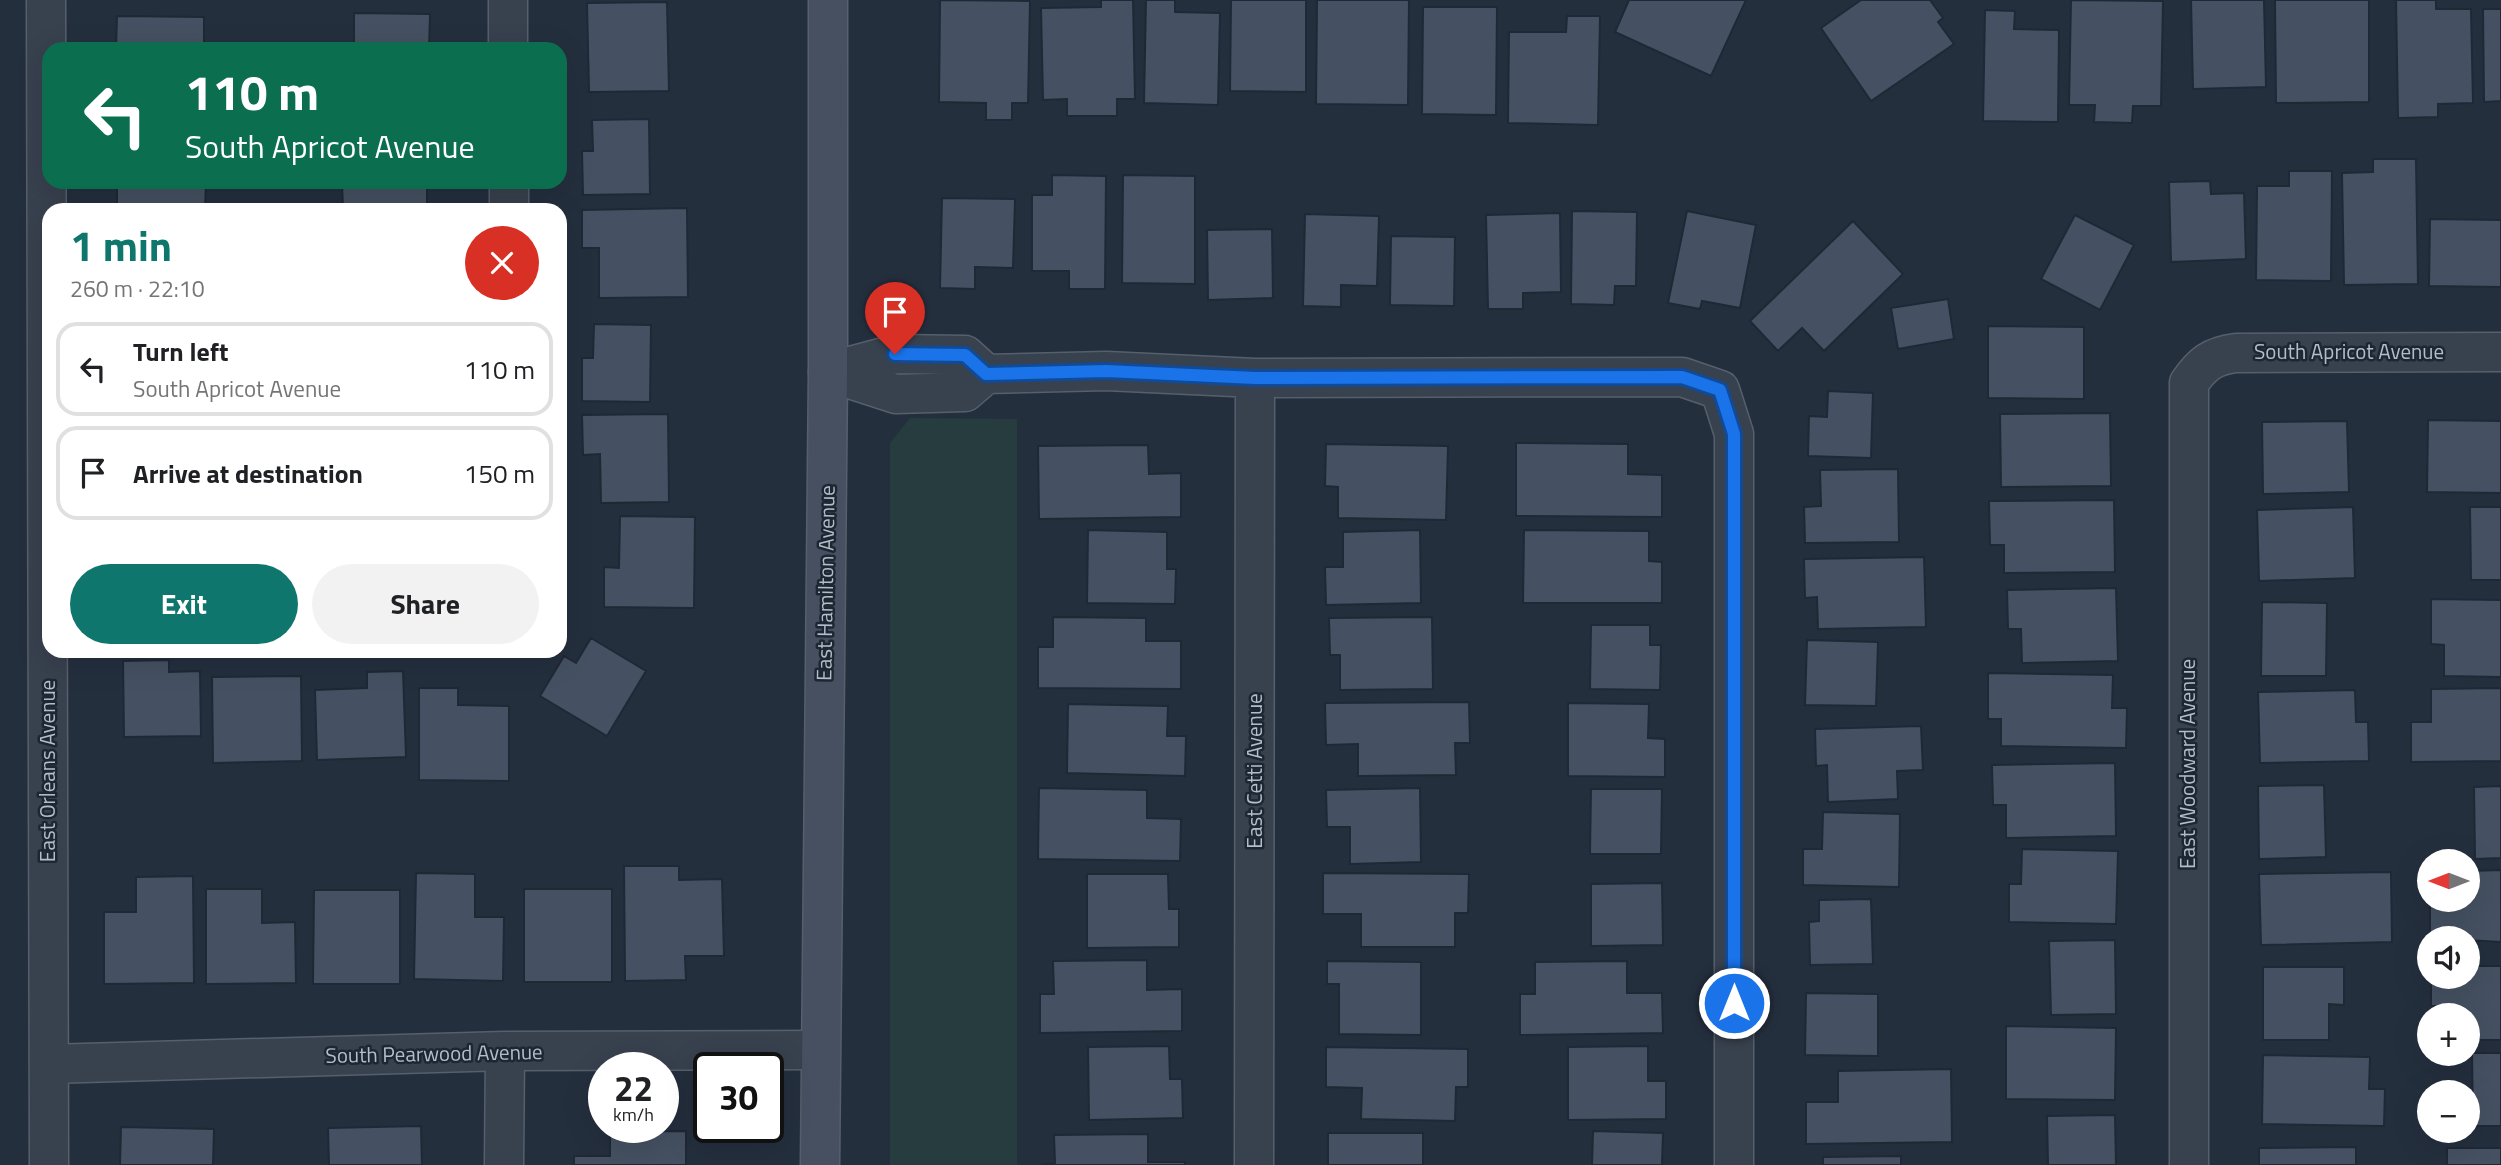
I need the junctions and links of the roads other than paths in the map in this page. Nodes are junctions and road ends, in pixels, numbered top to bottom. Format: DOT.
graph roads {
  1 [pos="46,0"];
  2 [pos="508,0"];
  3 [pos="828,0"];
  4 [pos="46,42"];
  5 [pos="508,42"];
  6 [pos="2501,352"];
  7 [pos="2200,366"];
  8 [pos="828,372"];
  9 [pos="1255,378"];
  10 [pos="48,658"];
  11 [pos="819,1050"];
  12 [pos="505,1051"];
  13 [pos="49,1064"];
  14 [pos="49,1165"];
  15 [pos="504,1165"];
  16 [pos="820,1165"];
  17 [pos="1254,1165"];
  18 [pos="1734,1165"];
  19 [pos="2189,1165"];
  1 -- 4 [label="street, East Orleans Avenue"];
  2 -- 5 [label="street"];
  3 -- 8 [label="street, East Hamilton Avenue"];
  6 -- 7 [label="street, South Apricot Avenue"];
  7 -- 19 [label="street, East Woodward Avenue"];
  8 -- 9 [label="street"];
  8 -- 11 [label="street, East Hamilton Avenue"];
  9 -- 17 [label="street, East Cetti Avenue"];
  9 -- 18 [label="street"];
  10 -- 13 [label="street, East Orleans Avenue"];
  11 -- 12 [label="street, South Pearwood Avenue"];
  11 -- 16 [label="street, East Hamilton Avenue"];
  12 -- 13 [label="street, South Pearwood Avenue"];
  12 -- 15 [label="street"];
  13 -- 14 [label="street, East Orleans Avenue"];
}
